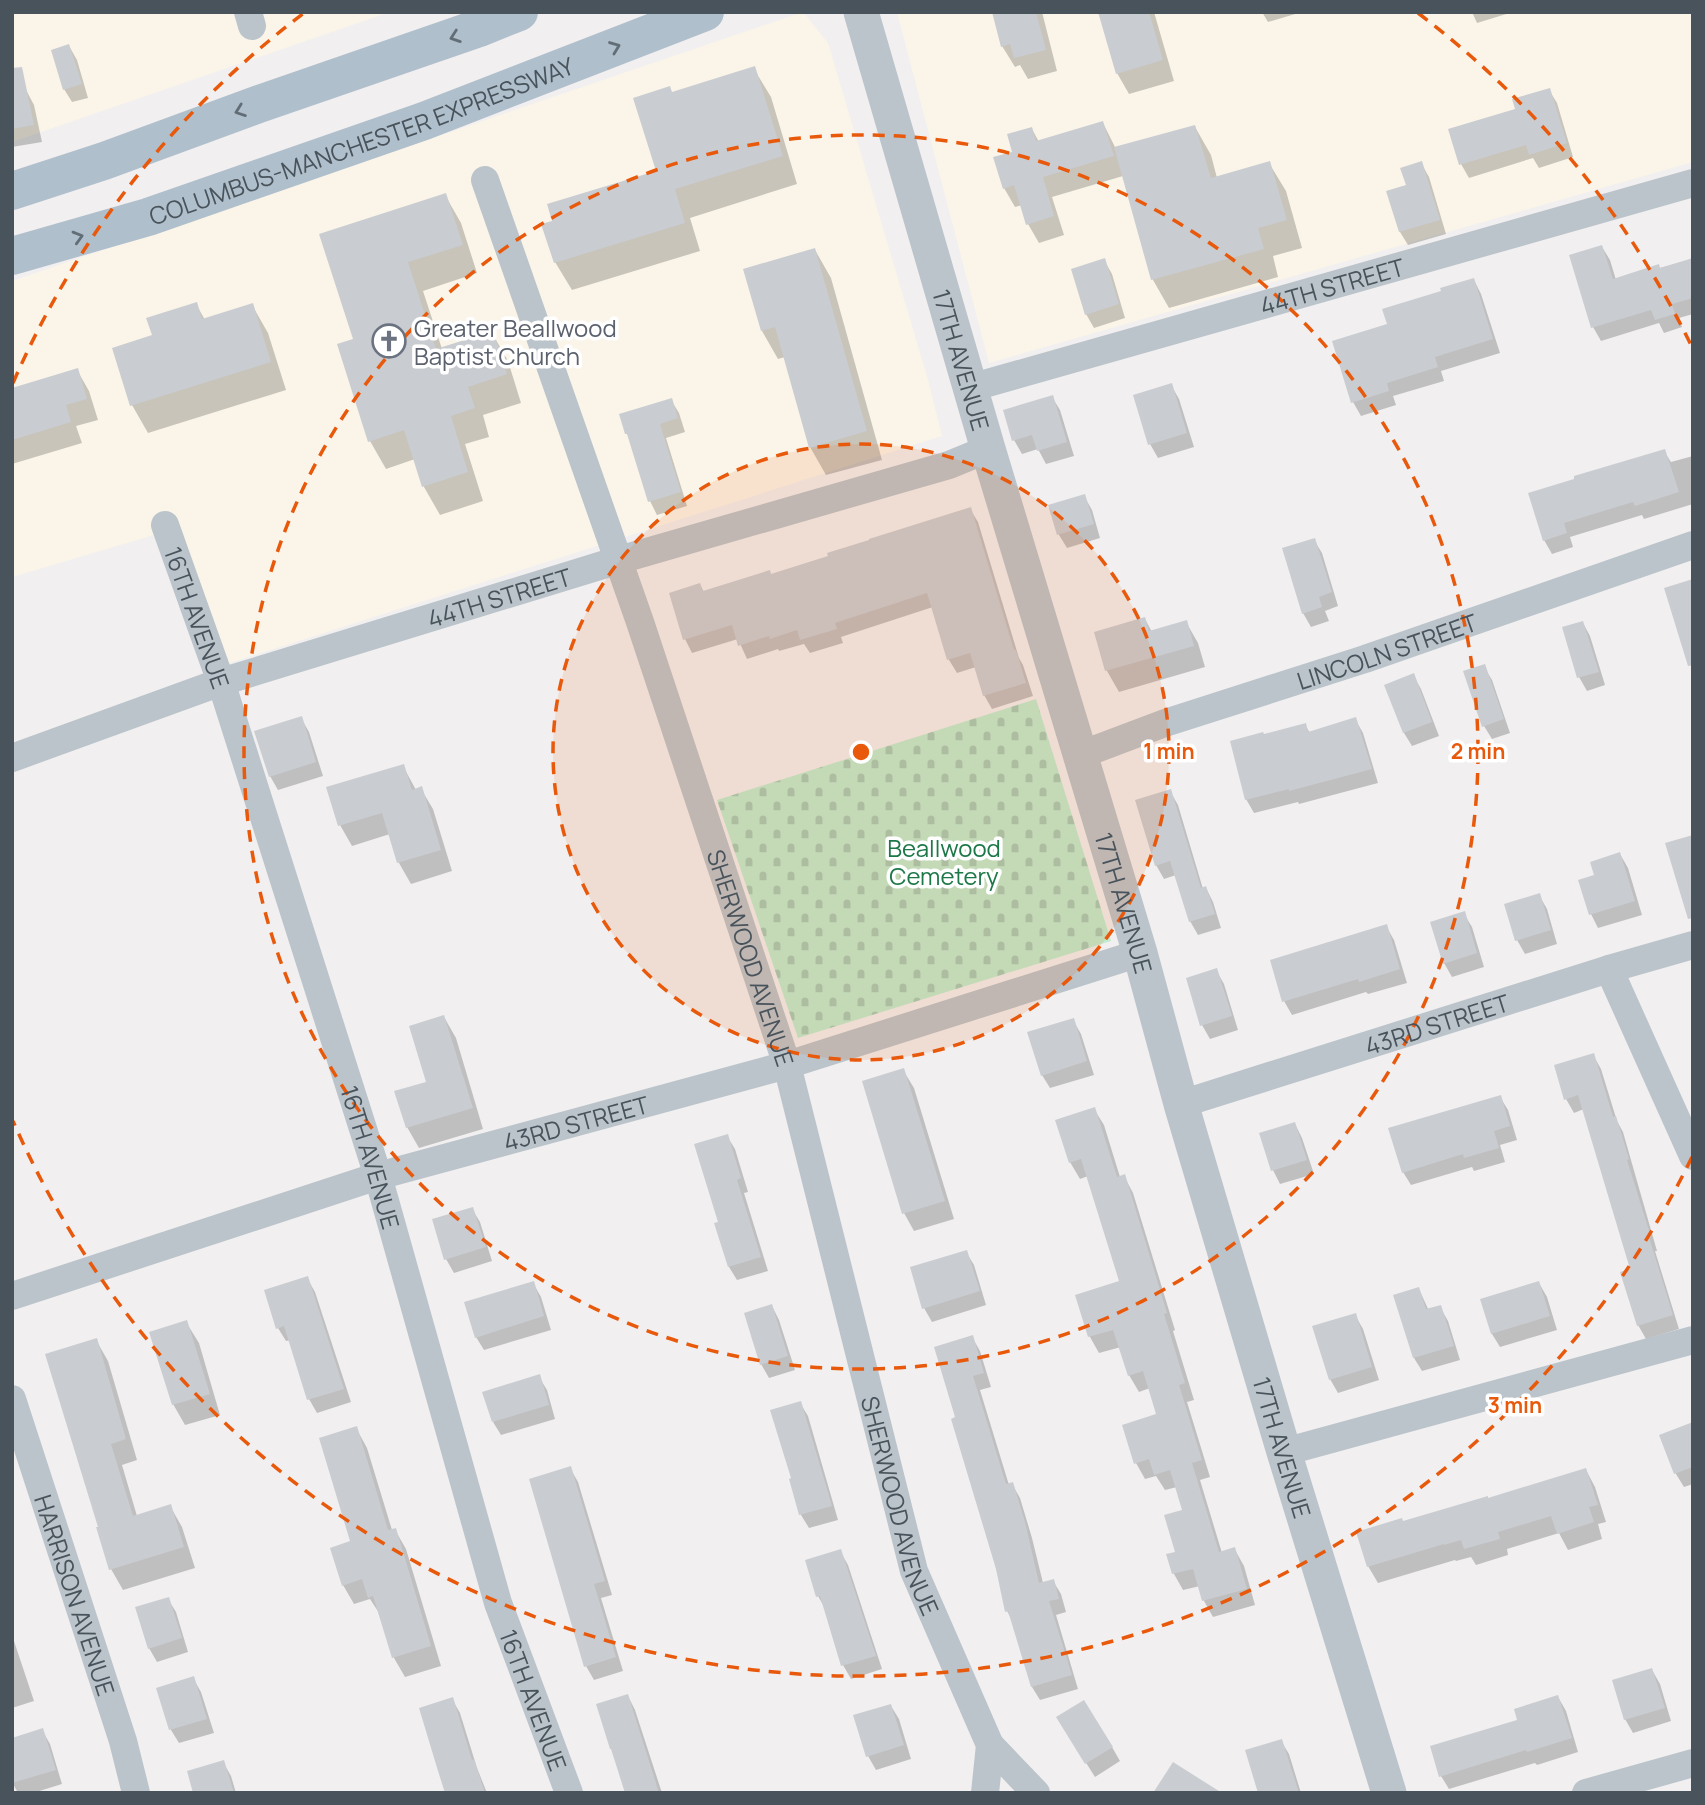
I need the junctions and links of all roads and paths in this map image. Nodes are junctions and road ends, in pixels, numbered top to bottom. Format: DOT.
graph roads {
  1 [pos="519,12"];
  2 [pos="705,12"];
  3 [pos="861,12"];
  4 [pos="485,180"];
  5 [pos="1693,183"];
  6 [pos="12,191"];
  7 [pos="12,256"];
  8 [pos="970,388"];
  9 [pos="988,449"];
  10 [pos="165,525"];
  11 [pos="1693,545"];
  12 [pos="619,560"];
  13 [pos="221,682"];
  14 [pos="1080,755"];
  15 [pos="12,758"];
  16 [pos="1693,946"];
  17 [pos="1140,953"];
  18 [pos="1609,970"];
  19 [pos="787,1065"];
  20 [pos="1181,1104"];
  21 [pos="1693,1156"];
  22 [pos="378,1176"];
  23 [pos="12,1296"];
  24 [pos="1693,1340"];
  25 [pos="12,1399"];
  26 [pos="1284,1452"];
  27 [pos="990,1745"];
  28 [pos="1693,1763"];
  29 [pos="136,1793"];
  30 [pos="569,1793"];
  31 [pos="985,1793"];
  32 [pos="1036,1793"];
  33 [pos="1389,1793"];
  34 [pos="1586,1793"];
  1 -- 6 [label="main road, one-way"];
  7 -- 2 [label="main road, COLUMBUS-MANCHESTER EXPRESSWAY, one-way"];
  3 -- 8 [label="street, 17TH AVENUE"];
  4 -- 12 [label="street, SHERWOOD AVENUE"];
  5 -- 8 [label="street, 44TH STREET"];
  8 -- 9 [label="street, 17TH AVENUE"];
  9 -- 12 [label="street, 44TH STREET"];
  9 -- 14 [label="street, 17TH AVENUE"];
  10 -- 13 [label="street, 16TH AVENUE"];
  11 -- 14 [label="street, LINCOLN STREET"];
  12 -- 13 [label="street, 44TH STREET"];
  12 -- 19 [label="street, SHERWOOD AVENUE"];
  13 -- 15 [label="street, 44TH STREET"];
  13 -- 22 [label="street, 16TH AVENUE"];
  14 -- 17 [label="street, 17TH AVENUE"];
  16 -- 18 [label="street, 43RD STREET"];
  17 -- 19 [label="street, 43RD STREET"];
  17 -- 20 [label="street, 17TH AVENUE"];
  18 -- 20 [label="street, 43RD STREET"];
  18 -- 21 [label="street"];
  19 -- 22 [label="street, 43RD STREET"];
  19 -- 27 [label="street, SHERWOOD AVENUE"];
  20 -- 26 [label="street, 17TH AVENUE"];
  22 -- 23 [label="street, 43RD STREET"];
  22 -- 30 [label="street, 16TH AVENUE"];
  24 -- 26 [label="street"];
  25 -- 29 [label="street, HARRISON AVENUE"];
  26 -- 33 [label="street, 17TH AVENUE"];
  27 -- 31 [label="street, SHERWOOD AVENUE"];
  27 -- 32 [label="street, SHERWOOD AVENUE"];
  28 -- 34 [label="street"];
}
